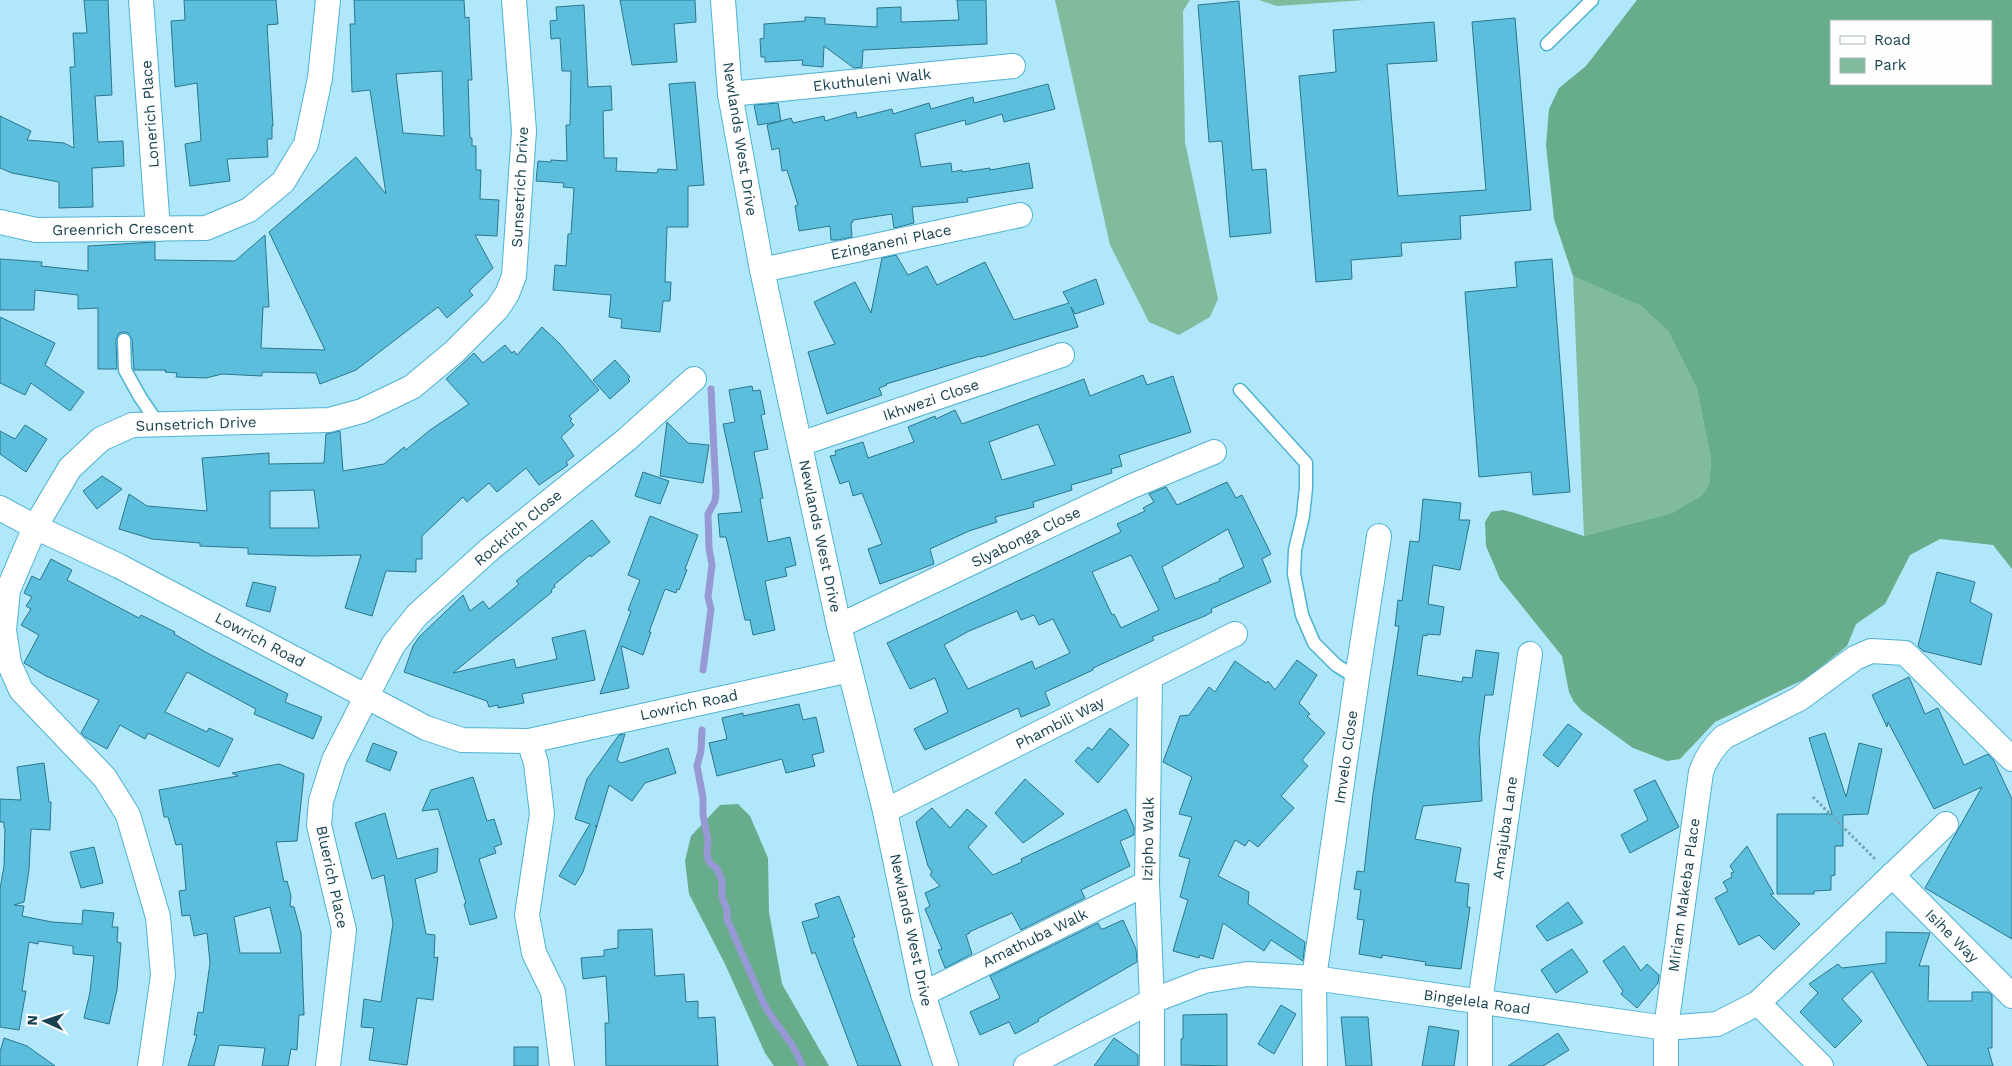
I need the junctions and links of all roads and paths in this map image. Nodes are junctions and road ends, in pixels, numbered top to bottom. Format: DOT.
graph roads {
  1 [pos="141,0"];
  2 [pos="328,0"];
  3 [pos="514,0"];
  4 [pos="722,0"];
  5 [pos="1592,0"];
  6 [pos="1547,44"];
  7 [pos="1013,66"];
  8 [pos="730,94"];
  9 [pos="1020,215"];
  10 [pos="0,222"];
  11 [pos="158,228"];
  12 [pos="762,270"];
  13 [pos="124,340"];
  14 [pos="1062,355"];
  15 [pos="694,379"];
  16 [pos="1240,390"];
  17 [pos="159,425"];
  18 [pos="800,444"];
  19 [pos="1214,452"];
  20 [pos="0,508"];
  21 [pos="35,527"];
  22 [pos="1380,536"];
  23 [pos="840,626"];
  24 [pos="1235,634"];
  25 [pos="1530,654"];
  26 [pos="850,670"];
  27 [pos="1150,677"];
  28 [pos="1357,678"];
  29 [pos="366,696"];
  30 [pos="529,741"];
  31 [pos="2012,759"];
  32 [pos="1814,797"];
  33 [pos="885,811"];
  34 [pos="1946,824"];
  35 [pos="1892,875"];
  36 [pos="1147,883"];
  37 [pos="1314,978"];
  38 [pos="923,994"];
  39 [pos="2012,996"];
  40 [pos="1152,1001"];
  41 [pos="1480,1002"];
  42 [pos="1758,1003"];
  43 [pos="1666,1028"];
  44 [pos="150,1066"];
  45 [pos="328,1066"];
  46 [pos="562,1066"];
  47 [pos="946,1066"];
  48 [pos="1026,1066"];
  49 [pos="1152,1066"];
  50 [pos="1315,1066"];
  51 [pos="1480,1066"];
  52 [pos="1666,1066"];
  53 [pos="1821,1066"];
  1 -- 11 [label="street, Lonerich Place"];
  2 -- 11 [label="street, Greenrich Crescent"];
  3 -- 17 [label="street, Sunsetrich Drive"];
  4 -- 8 [label="street, Newlands West Drive"];
  5 -- 6 [label="lane"];
  7 -- 8 [label="street, Ekuthuleni Walk"];
  8 -- 12 [label="street, Newlands West Drive"];
  9 -- 12 [label="street, Ezinganeni Place"];
  10 -- 11 [label="street, Greenrich Crescent"];
  12 -- 18 [label="street, Newlands West Drive"];
  13 -- 17 [label="lane"];
  14 -- 18 [label="street, Ikhwezi Close"];
  15 -- 29 [label="street, Rockrich Close"];
  16 -- 28 [label="lane"];
  17 -- 21 [label="street, Sunsetrich Drive"];
  18 -- 23 [label="street, Newlands West Drive"];
  19 -- 23 [label="street, Slyabonga Close"];
  20 -- 21 [label="street, Lowrich Road"];
  21 -- 29 [label="street, Lowrich Road"];
  21 -- 44 [label="street, Sunsetrich Drive"];
  22 -- 28 [label="street, Imvelo Close"];
  23 -- 26 [label="street, Newlands West Drive"];
  24 -- 27 [label="street, Phambili Way"];
  25 -- 41 [label="street, Amajuba Lane"];
  26 -- 30 [label="street, Lowrich Road"];
  26 -- 33 [label="street, Newlands West Drive"];
  27 -- 33 [label="street, Phambili Way"];
  27 -- 36 [label="street, Izipho Walk"];
  28 -- 37 [label="street, Imvelo Close"];
  29 -- 30 [label="street, Lowrich Road"];
  29 -- 45 [label="street, Bluerich Place"];
  30 -- 46 [label="street"];
  31 -- 43 [label="street, Miriam Makeba Place"];
  32 -- 35 [label="path"];
  33 -- 38 [label="street, Newlands West Drive"];
  34 -- 35 [label="street, Bingelela Road"];
  35 -- 39 [label="street, Isihe Way"];
  35 -- 42 [label="street, Bingelela Road"];
  36 -- 38 [label="street, Amathuba Walk"];
  36 -- 40 [label="street, Izipho Walk"];
  37 -- 40 [label="street, Bingelela Road"];
  37 -- 41 [label="street, Bingelela Road"];
  37 -- 50 [label="street, Imvelo Close"];
  38 -- 47 [label="street, Newlands West Drive"];
  40 -- 48 [label="street, Bingelela Road"];
  40 -- 49 [label="street, Izipho Walk"];
  41 -- 43 [label="street, Bingelela Road"];
  41 -- 51 [label="street, Amajuba Lane"];
  42 -- 43 [label="street, Bingelela Road"];
  42 -- 53 [label="street"];
  43 -- 52 [label="street, Miriam Makeba Place"];
}
